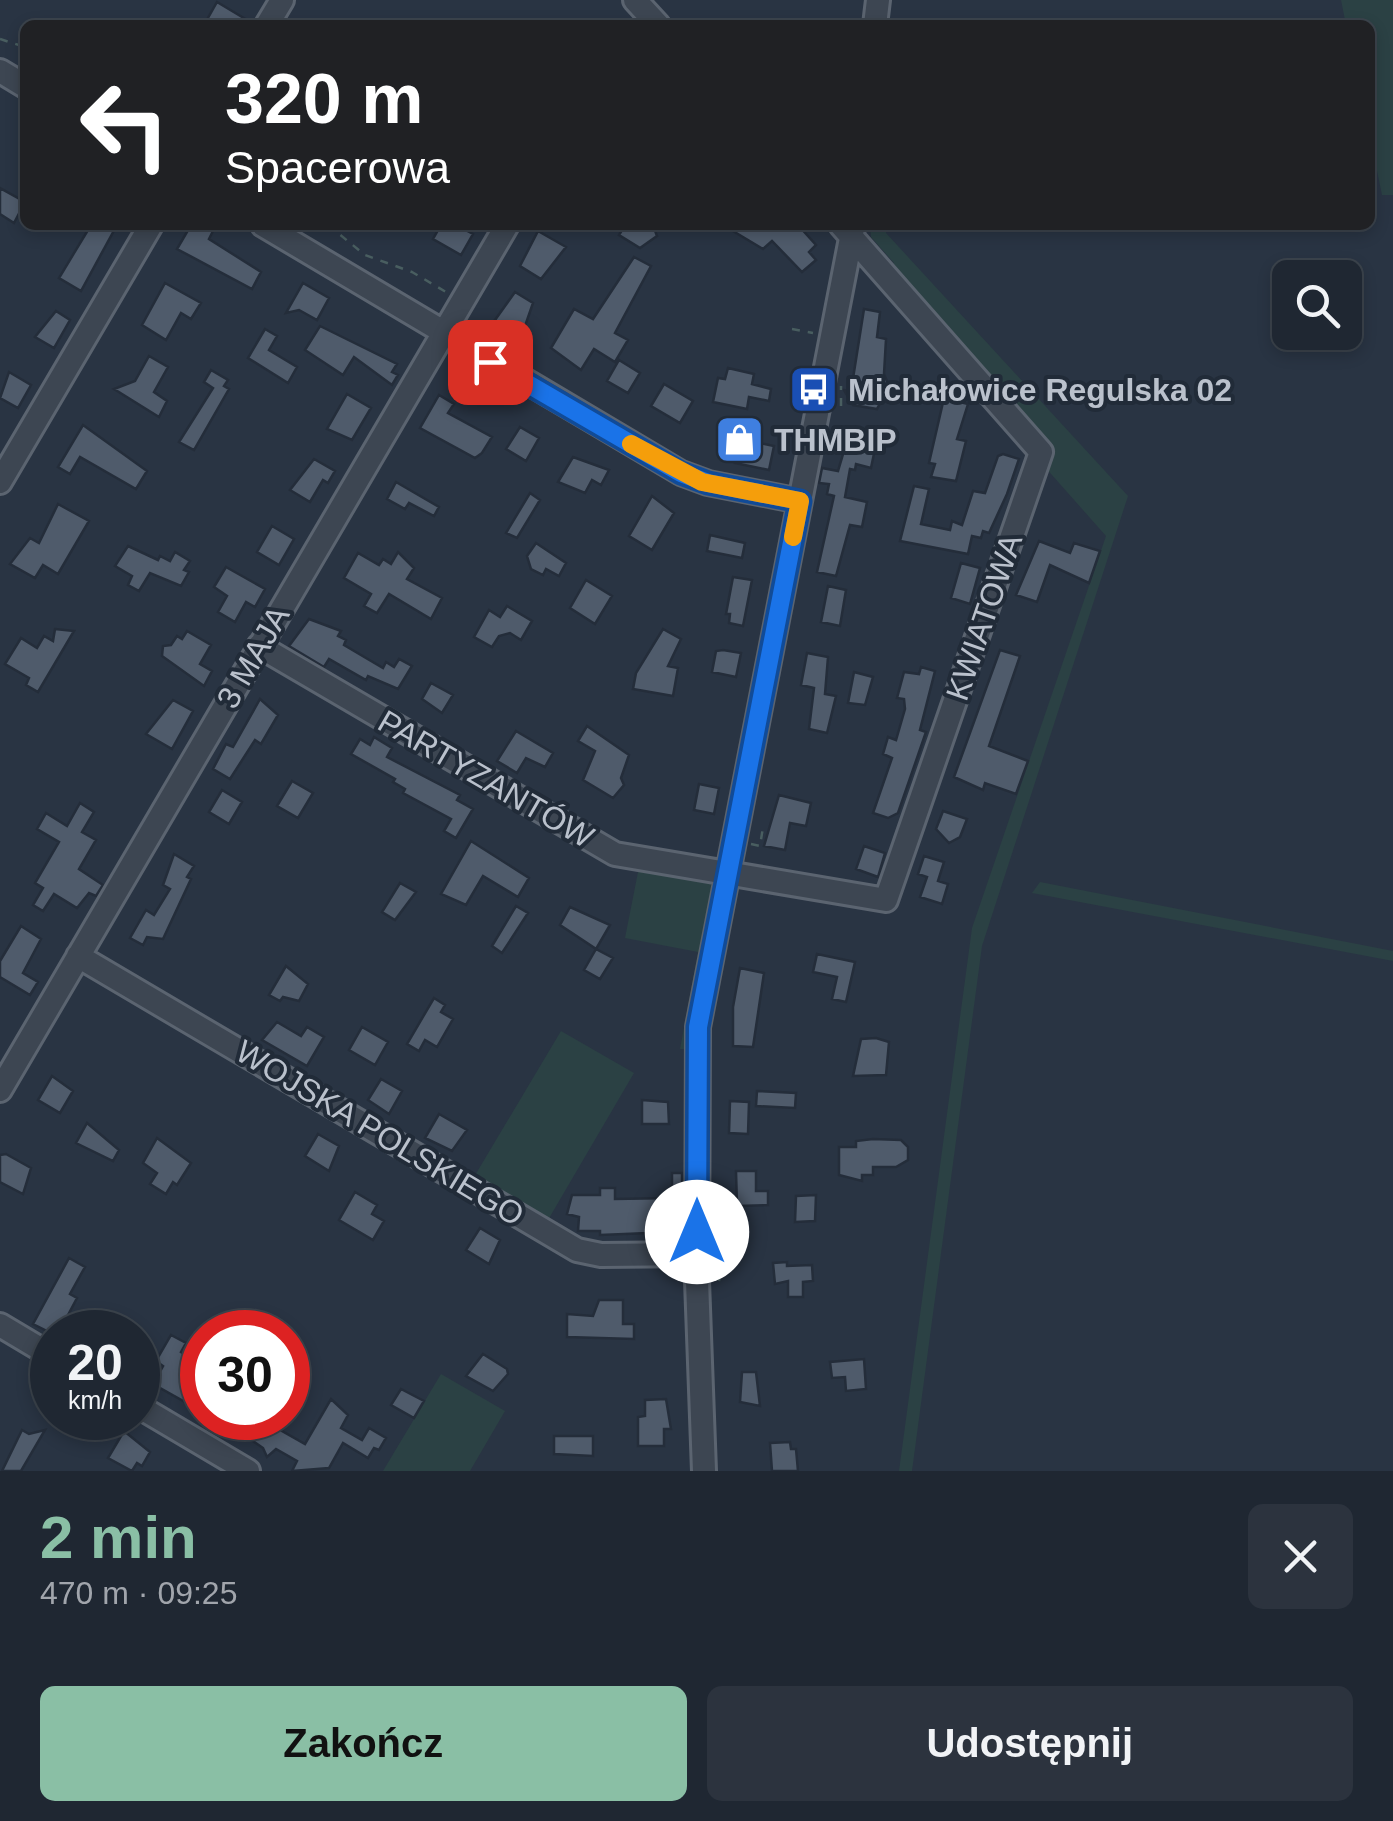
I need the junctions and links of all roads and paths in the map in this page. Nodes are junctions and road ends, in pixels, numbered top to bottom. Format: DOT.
graph roads {
  1 [pos="636,0"];
  2 [pos="654,20"];
  3 [pos="148,230"];
  4 [pos="270,230"];
  5 [pos="334,230"];
  6 [pos="504,230"];
  7 [pos="849,230"];
  8 [pos="850,230"];
  9 [pos="450,294"];
  10 [pos="792,329"];
  11 [pos="443,332"];
  12 [pos="818,334"];
  13 [pos="836,385"];
  14 [pos="840,406"];
  15 [pos="0,482"];
  16 [pos="800,501"];
  17 [pos="259,646"];
  18 [pos="763,827"];
  19 [pos="748,844"];
  20 [pos="726,872"];
  21 [pos="78,956"];
  22 [pos="0,1090"];
  23 [pos="697,1254"];
  24 [pos="0,1325"];
  25 [pos="30,1343"];
  26 [pos="160,1419"];
  27 [pos="248,1471"];
  28 [pos="704,1471"];
  1 -- 2 [label="street"];
  3 -- 15 [label="street"];
  4 -- 11 [label="street"];
  5 -- 9 [label="path"];
  6 -- 11 [label="street, 3 MAJA"];
  7 -- 16 [label="street"];
  8 -- 20 [label="street, KWIATOWA"];
  10 -- 12 [label="path"];
  11 -- 16 [label="street"];
  11 -- 17 [label="street, 3 MAJA"];
  13 -- 14 [label="path"];
  16 -- 20 [label="street"];
  17 -- 20 [label="street, PARTYZANTÓW"];
  17 -- 21 [label="street, 3 MAJA"];
  18 -- 19 [label="path"];
  20 -- 23 [label="street"];
  21 -- 22 [label="street, 3 MAJA"];
  21 -- 23 [label="street, WOJSKA POLSKIEGO"];
  23 -- 28 [label="street"];
  24 -- 25 [label="street"];
  26 -- 27 [label="street"];
}
